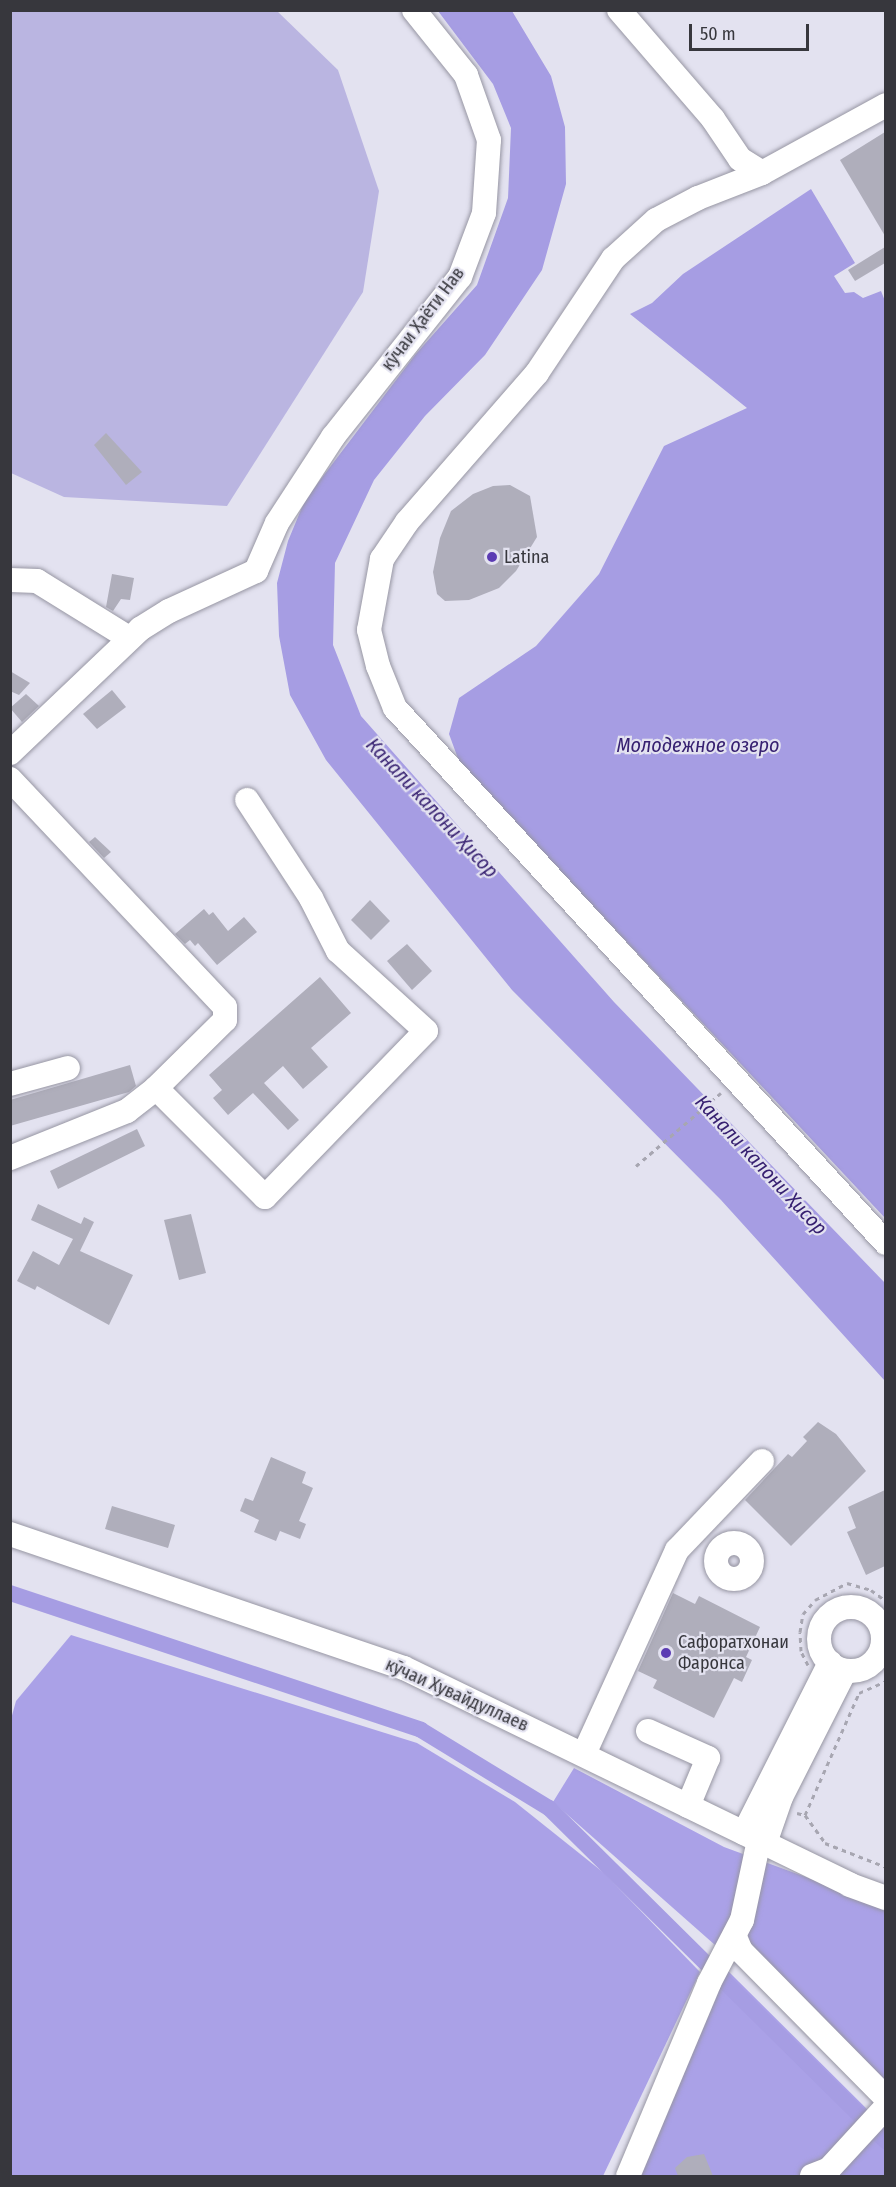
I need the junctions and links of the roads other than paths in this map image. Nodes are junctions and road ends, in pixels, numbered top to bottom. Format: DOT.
graph roads {
  1 [pos="414,10"];
  2 [pos="619,10"];
  3 [pos="885,105"];
  4 [pos="762,173"];
  5 [pos="10,580"];
  6 [pos="129,638"];
  7 [pos="10,753"];
  8 [pos="10,779"];
  9 [pos="247,800"];
  10 [pos="68,1068"];
  11 [pos="10,1084"];
  12 [pos="156,1088"];
  13 [pos="10,1158"];
  14 [pos="885,1243"];
  15 [pos="762,1461"];
  16 [pos="10,1534"];
  17 [pos="690,1537"];
  18 [pos="717,1557"];
  19 [pos="837,1667"];
  20 [pos="648,1731"];
  21 [pos="584,1754"];
  22 [pos="688,1806"];
  23 [pos="756,1839"];
  24 [pos="885,1898"];
  25 [pos="730,1947"];
  26 [pos="884,2105"];
  27 [pos="628,2176"];
  28 [pos="812,2176"];
  1 -- 6 [label="street, кӯчаи Ҳаёти Нав"];
  2 -- 4 [label="street"];
  3 -- 4 [label="street"];
  4 -- 14 [label="street"];
  5 -- 6 [label="street"];
  6 -- 7 [label="street, кӯчаи Ҳаёти Нав"];
  8 -- 12 [label="street"];
  9 -- 12 [label="street"];
  10 -- 11 [label="street"];
  12 -- 13 [label="street"];
  15 -- 17 [label="street"];
  16 -- 21 [label="street, кӯчаи Хувайдуллаев"];
  17 -- 18 [label="street"];
  17 -- 21 [label="street"];
  19 -- 23 [label="street"];
  20 -- 22 [label="street"];
  21 -- 22 [label="street, кӯчаи Хувайдуллаев"];
  22 -- 23 [label="street, кӯчаи Хувайдуллаев"];
  23 -- 24 [label="street, кӯчаи Хувайдуллаев"];
  23 -- 25 [label="street"];
  25 -- 26 [label="street"];
  25 -- 27 [label="street"];
  26 -- 28 [label="street"];
}
